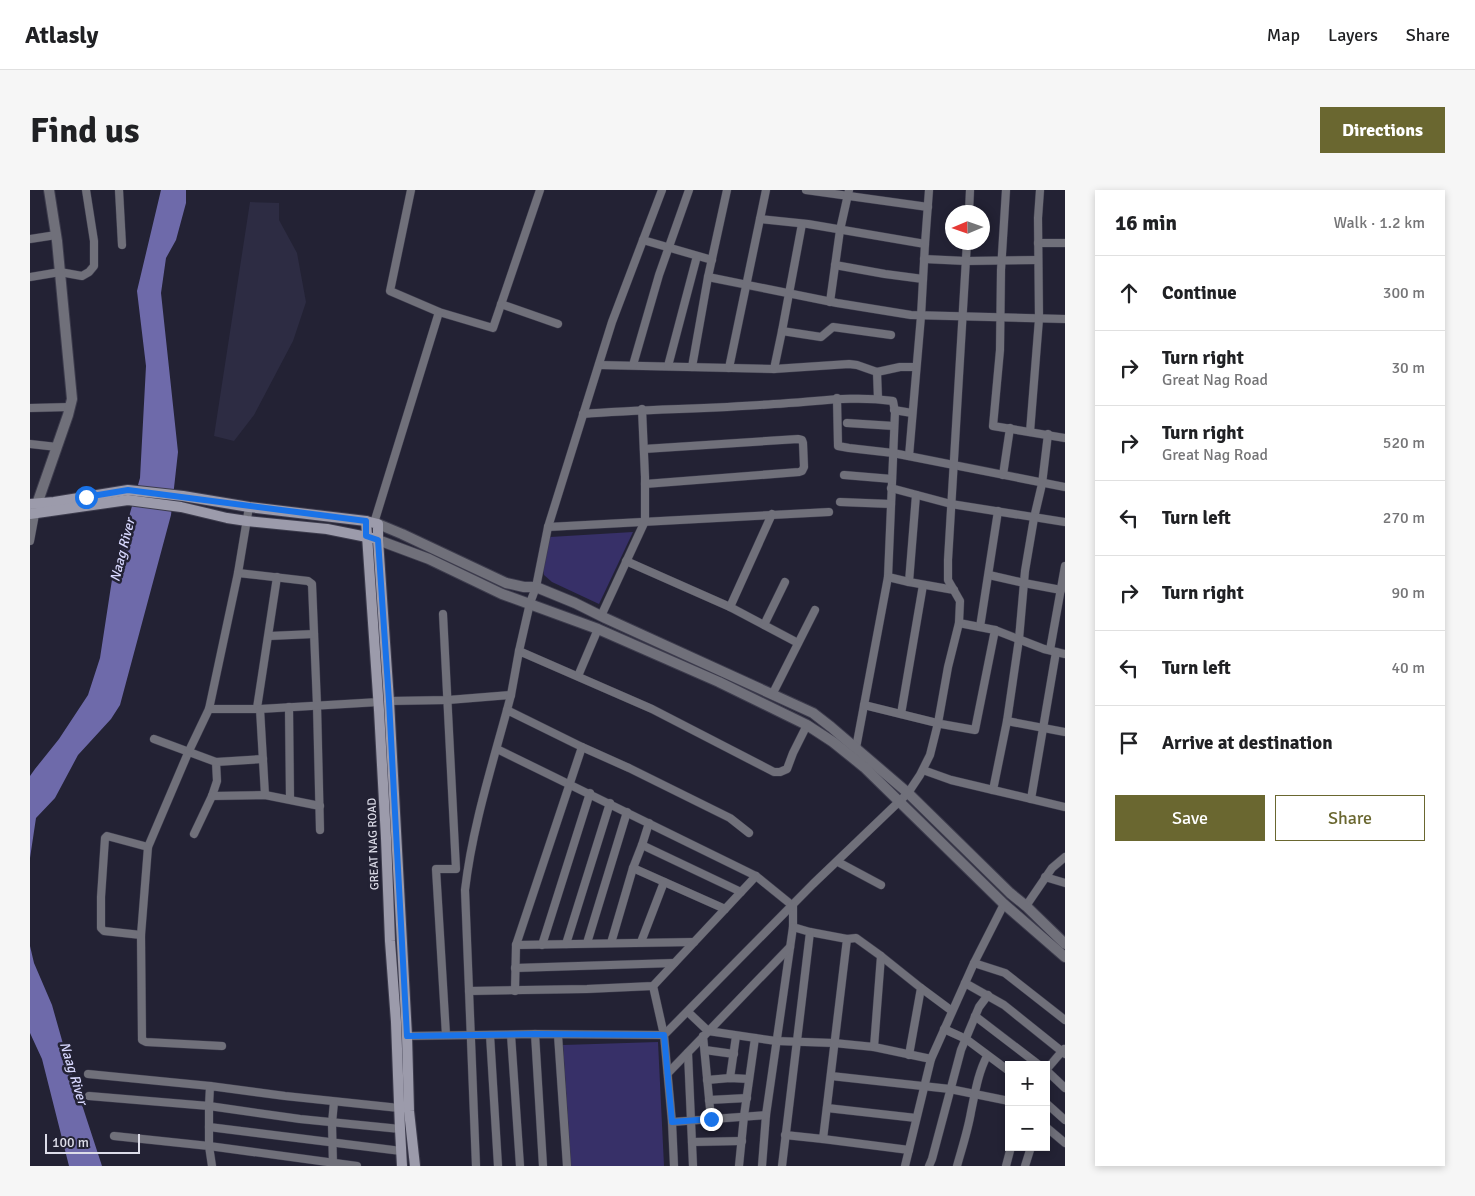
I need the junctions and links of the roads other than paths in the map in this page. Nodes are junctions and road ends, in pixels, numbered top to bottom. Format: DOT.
graph roads {
  1 [pos="49,190"];
  2 [pos="86,190"];
  3 [pos="119,190"];
  4 [pos="412,190"];
  5 [pos="540,190"];
  6 [pos="662,190"];
  7 [pos="689,190"];
  8 [pos="728,190"];
  9 [pos="766,190"];
  10 [pos="806,190"];
  11 [pos="929,190"];
  12 [pos="970,190"];
  13 [pos="1006,190"];
  14 [pos="1040,190"];
  15 [pos="848,193"];
  16 [pos="969,205"];
  17 [pos="928,207"];
  18 [pos="760,219"];
  19 [pos="802,224"];
  20 [pos="840,230"];
  21 [pos="56,235"];
  22 [pos="30,239"];
  23 [pos="643,240"];
  24 [pos="1038,243"];
  25 [pos="1065,243"];
  26 [pos="924,244"];
  27 [pos="122,245"];
  28 [pos="668,248"];
  29 [pos="967,250"];
  30 [pos="697,256"];
  31 [pos="924,259"];
  32 [pos="712,260"];
  33 [pos="1038,260"];
  34 [pos="966,261"];
  35 [pos="1001,261"];
  36 [pos="835,264"];
  37 [pos="60,272"];
  38 [pos="30,277"];
  39 [pos="708,277"];
  40 [pos="923,279"];
  41 [pos="746,285"];
  42 [pos="789,294"];
  43 [pos="830,302"];
  44 [pos="501,304"];
  45 [pos="439,312"];
  46 [pos="921,316"];
  47 [pos="1000,316"];
  48 [pos="962,317"];
  49 [pos="1039,319"];
  50 [pos="1065,319"];
  51 [pos="558,324"];
  52 [pos="782,330"];
  53 [pos="891,334"];
  54 [pos="598,365"];
  55 [pos="633,365"];
  56 [pos="668,366"];
  57 [pos="692,366"];
  58 [pos="729,368"];
  59 [pos="916,368"];
  60 [pos="774,369"];
  61 [pos="877,372"];
  62 [pos="837,398"];
  63 [pos="878,399"];
  64 [pos="70,407"];
  65 [pos="30,408"];
  66 [pos="642,409"];
  67 [pos="894,410"];
  68 [pos="912,413"];
  69 [pos="583,414"];
  70 [pos="847,423"];
  71 [pos="894,426"];
  72 [pos="1010,428"];
  73 [pos="1030,432"];
  74 [pos="1048,434"];
  75 [pos="1065,438"];
  76 [pos="30,444"];
  77 [pos="57,447"];
  78 [pos="644,449"];
  79 [pos="893,453"];
  80 [pos="909,456"];
  81 [pos="953,465"];
  82 [pos="844,475"];
  83 [pos="1003,476"];
  84 [pos="892,478"];
  85 [pos="645,484"];
  86 [pos="1042,484"];
  87 [pos="1065,487"];
  88 [pos="891,488"];
  89 [pos="128,495"];
  90 [pos="916,495"];
  91 [pos="840,502"];
  92 [pos="891,504"];
  93 [pos="951,504"];
  94 [pos="249,506"];
  95 [pos="33,509"];
  96 [pos="998,511"];
  97 [pos="829,512"];
  98 [pos="772,514"];
  99 [pos="1034,518"];
  100 [pos="247,521"];
  101 [pos="645,521"];
  102 [pos="1065,522"];
  103 [pos="373,523"];
  104 [pos="548,527"];
  105 [pos="366,536"];
  106 [pos="378,540"];
  107 [pos="30,541"];
  108 [pos="626,561"];
  109 [pos="1065,566"];
  110 [pos="238,573"];
  111 [pos="988,574"];
  112 [pos="277,577"];
  113 [pos="888,577"];
  114 [pos="785,582"];
  115 [pos="909,582"];
  116 [pos="1024,583"];
  117 [pos="923,585"];
  118 [pos="536,587"];
  119 [pos="954,590"];
  120 [pos="1061,590"];
  121 [pos="530,604"];
  122 [pos="730,607"];
  123 [pos="815,610"];
  124 [pos="443,614"];
  125 [pos="601,616"];
  126 [pos="959,623"];
  127 [pos="764,625"];
  128 [pos="980,627"];
  129 [pos="598,629"];
  130 [pos="995,630"];
  131 [pos="314,634"];
  132 [pos="269,636"];
  133 [pos="1019,639"];
  134 [pos="798,643"];
  135 [pos="519,651"];
  136 [pos="1053,651"];
  137 [pos="1065,654"];
  138 [pos="578,676"];
  139 [pos="772,695"];
  140 [pos="511,696"];
  141 [pos="448,700"];
  142 [pos="384,702"];
  143 [pos="317,705"];
  144 [pos="864,705"];
  145 [pos="289,707"];
  146 [pos="209,709"];
  147 [pos="259,709"];
  148 [pos="507,710"];
  149 [pos="901,714"];
  150 [pos="1007,721"];
  151 [pos="938,723"];
  152 [pos="806,725"];
  153 [pos="1044,728"];
  154 [pos="1065,732"];
  155 [pos="154,739"];
  156 [pos="582,747"];
  157 [pos="856,748"];
  158 [pos="497,749"];
  159 [pos="188,753"];
  160 [pos="263,759"];
  161 [pos="216,762"];
  162 [pos="923,770"];
  163 [pos="569,783"];
  164 [pos="994,790"];
  165 [pos="908,793"];
  166 [pos="590,794"];
  167 [pos="266,795"];
  168 [pos="212,796"];
  169 [pos="290,799"];
  170 [pos="1031,799"];
  171 [pos="900,801"];
  172 [pos="610,803"];
  173 [pos="320,806"];
  174 [pos="1065,808"];
  175 [pos="627,812"];
  176 [pos="649,823"];
  177 [pos="320,830"];
  178 [pos="749,833"];
  179 [pos="194,834"];
  180 [pos="642,845"];
  181 [pos="148,846"];
  182 [pos="1065,857"];
  183 [pos="838,862"];
  184 [pos="633,868"];
  185 [pos="456,869"];
  186 [pos="467,870"];
  187 [pos="756,876"];
  188 [pos="1046,877"];
  189 [pos="664,882"];
  190 [pos="1065,883"];
  191 [pos="881,885"];
  192 [pos="741,892"];
  193 [pos="1004,904"];
  194 [pos="793,906"];
  195 [pos="1026,906"];
  196 [pos="725,909"];
  197 [pos="793,927"];
  198 [pos="810,932"];
  199 [pos="141,935"];
  200 [pos="847,939"];
  201 [pos="641,942"];
  202 [pos="694,942"];
  203 [pos="611,943"];
  204 [pos="542,944"];
  205 [pos="566,944"];
  206 [pos="587,944"];
  207 [pos="1065,944"];
  208 [pos="516,945"];
  209 [pos="790,946"];
  210 [pos="881,956"];
  211 [pos="1065,957"];
  212 [pos="974,962"];
  213 [pos="674,963"];
  214 [pos="515,968"];
  215 [pos="965,982"];
  216 [pos="653,986"];
  217 [pos="921,988"];
  218 [pos="469,991"];
  219 [pos="515,991"];
  220 [pos="988,995"];
  221 [pos="952,1011"];
  222 [pos="688,1012"];
  223 [pos="975,1016"];
  224 [pos="1065,1020"];
  225 [pos="944,1029"];
  226 [pos="535,1034"];
  227 [pos="706,1034"];
  228 [pos="446,1035"];
  229 [pos="470,1035"];
  230 [pos="490,1035"];
  231 [pos="511,1035"];
  232 [pos="558,1035"];
  233 [pos="664,1035"];
  234 [pos="402,1036"];
  235 [pos="736,1036"];
  236 [pos="755,1038"];
  237 [pos="966,1039"];
  238 [pos="776,1041"];
  239 [pos="797,1041"];
  240 [pos="834,1043"];
  241 [pos="222,1046"];
  242 [pos="874,1047"];
  243 [pos="705,1050"];
  244 [pos="1064,1051"];
  245 [pos="688,1053"];
  246 [pos="734,1054"];
  247 [pos="909,1055"];
  248 [pos="988,1056"];
  249 [pos="931,1059"];
  250 [pos="1034,1061"];
  251 [pos="1050,1066"];
  252 [pos="1005,1068"];
  253 [pos="668,1073"];
  254 [pos="88,1074"];
  255 [pos="1050,1074"];
  256 [pos="831,1076"];
  257 [pos="730,1078"];
  258 [pos="707,1080"];
  259 [pos="749,1080"];
  260 [pos="210,1086"];
  261 [pos="924,1087"];
  262 [pos="1065,1088"];
  263 [pos="950,1089"];
  264 [pos="974,1094"];
  265 [pos="89,1096"];
  266 [pos="746,1098"];
  267 [pos="709,1100"];
  268 [pos="1005,1100"];
  269 [pos="334,1102"];
  270 [pos="209,1106"];
  271 [pos="1049,1106"];
  272 [pos="399,1108"];
  273 [pos="827,1108"];
  274 [pos="766,1115"];
  275 [pos="744,1116"];
  276 [pos="916,1118"];
  277 [pos="711,1119"];
  278 [pos="691,1120"];
  279 [pos="1065,1120"];
  280 [pos="672,1122"];
  281 [pos="332,1123"];
  282 [pos="209,1127"];
  283 [pos="400,1129"];
  284 [pos="1050,1130"];
  285 [pos="785,1135"];
  286 [pos="114,1136"];
  287 [pos="823,1139"];
  288 [pos="742,1141"];
  289 [pos="332,1142"];
  290 [pos="692,1142"];
  291 [pos="1065,1143"];
  292 [pos="210,1146"];
  293 [pos="909,1150"];
  294 [pos="401,1151"];
  295 [pos="1010,1151"];
  296 [pos="1031,1151"];
  297 [pos="333,1165"];
  298 [pos="212,1166"];
  299 [pos="357,1166"];
  300 [pos="402,1166"];
  301 [pos="415,1166"];
  302 [pos="476,1166"];
  303 [pos="498,1166"];
  304 [pos="520,1166"];
  305 [pos="543,1166"];
  306 [pos="567,1166"];
  307 [pos="674,1166"];
  308 [pos="693,1166"];
  309 [pos="739,1166"];
  310 [pos="762,1166"];
  311 [pos="782,1166"];
  312 [pos="905,1166"];
  313 [pos="929,1166"];
  314 [pos="957,1166"];
  315 [pos="1006,1166"];
  316 [pos="1025,1166"];
  1 -- 21 [label="street"];
  2 -- 37 [label="street"];
  3 -- 27 [label="street"];
  4 -- 45 [label="street"];
  5 -- 44 [label="street"];
  6 -- 23 [label="street"];
  7 -- 28 [label="street"];
  8 -- 32 [label="street"];
  9 -- 18 [label="street"];
  10 -- 15 [label="street"];
  11 -- 17 [label="street"];
  12 -- 16 [label="street"];
  13 -- 35 [label="street"];
  14 -- 24 [label="street"];
  15 -- 17 [label="street"];
  15 -- 20 [label="street"];
  17 -- 26 [label="street"];
  18 -- 19 [label="street"];
  18 -- 41 [label="street"];
  19 -- 20 [label="street"];
  19 -- 42 [label="street"];
  20 -- 26 [label="street"];
  20 -- 36 [label="street"];
  21 -- 22 [label="street"];
  21 -- 37 [label="street"];
  23 -- 28 [label="street"];
  23 -- 54 [label="street"];
  24 -- 25 [label="street"];
  24 -- 33 [label="street"];
  26 -- 31 [label="street"];
  28 -- 30 [label="street"];
  28 -- 55 [label="street"];
  29 -- 34 [label="street"];
  30 -- 32 [label="street"];
  30 -- 56 [label="street"];
  31 -- 34 [label="street"];
  31 -- 40 [label="street"];
  32 -- 39 [label="street"];
  33 -- 35 [label="street"];
  33 -- 49 [label="street"];
  34 -- 35 [label="street"];
  34 -- 48 [label="street"];
  35 -- 47 [label="street"];
  36 -- 40 [label="street"];
  36 -- 43 [label="street"];
  37 -- 38 [label="street"];
  37 -- 64 [label="street"];
  39 -- 41 [label="street"];
  39 -- 57 [label="street"];
  40 -- 46 [label="street"];
  41 -- 42 [label="street"];
  41 -- 58 [label="street"];
  42 -- 43 [label="street"];
  42 -- 52 [label="street"];
  43 -- 46 [label="street"];
  44 -- 45 [label="street"];
  44 -- 51 [label="street"];
  45 -- 103 [label="street"];
  46 -- 48 [label="street"];
  46 -- 59 [label="street"];
  47 -- 48 [label="street"];
  47 -- 49 [label="street"];
  47 -- 72 [label="street"];
  48 -- 81 [label="street"];
  49 -- 50 [label="street"];
  49 -- 73 [label="street"];
  52 -- 53 [label="street"];
  52 -- 60 [label="street"];
  54 -- 55 [label="street"];
  54 -- 69 [label="street"];
  55 -- 56 [label="street"];
  56 -- 57 [label="street"];
  57 -- 58 [label="street"];
  58 -- 60 [label="street"];
  59 -- 61 [label="street"];
  59 -- 68 [label="street"];
  60 -- 61 [label="street"];
  61 -- 63 [label="street"];
  62 -- 63 [label="street"];
  62 -- 66 [label="street"];
  62 -- 79 [label="street"];
  63 -- 67 [label="street"];
  64 -- 65 [label="street"];
  64 -- 77 [label="street"];
  66 -- 69 [label="street"];
  66 -- 78 [label="street"];
  67 -- 68 [label="street"];
  67 -- 71 [label="street"];
  68 -- 80 [label="street"];
  69 -- 104 [label="street"];
  70 -- 71 [label="street"];
  71 -- 79 [label="street"];
  72 -- 73 [label="street"];
  72 -- 83 [label="street"];
  73 -- 74 [label="street"];
  74 -- 75 [label="street"];
  74 -- 86 [label="street"];
  76 -- 77 [label="street"];
  77 -- 95 [label="street"];
  78 -- 85 [label="street"];
  78 -- 85 [label="street"];
  79 -- 80 [label="street"];
  79 -- 84 [label="street"];
  80 -- 81 [label="street"];
  81 -- 83 [label="street"];
  81 -- 93 [label="street"];
  82 -- 84 [label="street"];
  83 -- 86 [label="street"];
  84 -- 88 [label="street"];
  85 -- 101 [label="street"];
  86 -- 87 [label="street"];
  86 -- 99 [label="street"];
  88 -- 90 [label="street"];
  88 -- 92 [label="street"];
  89 -- 94 [label="main road"];
  89 -- 95 [label="main road"];
  89 -- 100 [label="main road"];
  90 -- 93 [label="street"];
  90 -- 115 [label="street"];
  91 -- 92 [label="street"];
  92 -- 113 [label="street"];
  93 -- 96 [label="street"];
  93 -- 119 [label="street"];
  94 -- 100 [label="street"];
  94 -- 103 [label="main road"];
  95 -- 107 [label="street"];
  96 -- 99 [label="street"];
  96 -- 111 [label="street"];
  97 -- 98 [label="street"];
  98 -- 101 [label="street"];
  98 -- 122 [label="street"];
  99 -- 102 [label="street"];
  99 -- 116 [label="street"];
  100 -- 105 [label="main road"];
  100 -- 110 [label="street"];
  101 -- 104 [label="street"];
  101 -- 108 [label="street"];
  103 -- 105 [label="main road, GREAT NAG ROAD"];
  103 -- 106 [label="main road, GREAT NAG ROAD"];
  103 -- 118 [label="street"];
  104 -- 118 [label="street"];
  105 -- 106 [label="main road"];
  105 -- 142 [label="main road, GREAT NAG ROAD"];
  106 -- 121 [label="street"];
  106 -- 142 [label="main road, GREAT NAG ROAD"];
  108 -- 122 [label="street"];
  108 -- 125 [label="street"];
  109 -- 120 [label="street"];
  110 -- 112 [label="street"];
  110 -- 146 [label="street"];
  111 -- 116 [label="street"];
  111 -- 128 [label="street"];
  112 -- 131 [label="street"];
  112 -- 132 [label="street"];
  113 -- 115 [label="street"];
  113 -- 144 [label="street"];
  114 -- 127 [label="street"];
  115 -- 117 [label="street"];
  116 -- 120 [label="street"];
  116 -- 133 [label="street"];
  117 -- 119 [label="street"];
  117 -- 149 [label="street"];
  118 -- 121 [label="street"];
  118 -- 125 [label="street"];
  119 -- 126 [label="street"];
  120 -- 136 [label="street"];
  121 -- 129 [label="street"];
  121 -- 135 [label="street"];
  122 -- 127 [label="street"];
  123 -- 134 [label="street"];
  124 -- 141 [label="street"];
  125 -- 139 [label="street"];
  126 -- 128 [label="street"];
  126 -- 151 [label="street"];
  127 -- 134 [label="street"];
  128 -- 130 [label="street"];
  129 -- 138 [label="street"];
  129 -- 152 [label="street"];
  130 -- 133 [label="street"];
  130 -- 151 [label="street"];
  131 -- 132 [label="street"];
  131 -- 143 [label="street"];
  132 -- 147 [label="street"];
  133 -- 136 [label="street"];
  133 -- 150 [label="street"];
  134 -- 139 [label="street"];
  135 -- 138 [label="street"];
  135 -- 140 [label="street"];
  136 -- 137 [label="street"];
  136 -- 153 [label="street"];
  138 -- 152 [label="street"];
  139 -- 157 [label="street"];
  140 -- 141 [label="street"];
  140 -- 148 [label="street"];
  141 -- 142 [label="street"];
  141 -- 185 [label="street"];
  142 -- 143 [label="street"];
  142 -- 234 [label="main road, GREAT NAG ROAD"];
  143 -- 145 [label="street"];
  143 -- 173 [label="street"];
  144 -- 149 [label="street"];
  144 -- 157 [label="street"];
  145 -- 147 [label="street"];
  145 -- 169 [label="street"];
  146 -- 147 [label="street"];
  146 -- 159 [label="street"];
  147 -- 160 [label="street"];
  148 -- 156 [label="street"];
  148 -- 158 [label="street"];
  149 -- 151 [label="street"];
  150 -- 153 [label="street"];
  150 -- 164 [label="street"];
  151 -- 162 [label="street"];
  152 -- 171 [label="street"];
  153 -- 154 [label="street"];
  153 -- 170 [label="street"];
  155 -- 159 [label="street"];
  156 -- 163 [label="street"];
  156 -- 178 [label="street"];
  157 -- 165 [label="street"];
  158 -- 163 [label="street"];
  158 -- 186 [label="street"];
  159 -- 161 [label="street"];
  159 -- 181 [label="street"];
  160 -- 161 [label="street"];
  160 -- 167 [label="street"];
  161 -- 168 [label="street"];
  162 -- 164 [label="street"];
  162 -- 165 [label="street"];
  163 -- 166 [label="street"];
  163 -- 208 [label="street"];
  164 -- 170 [label="street"];
  165 -- 171 [label="street"];
  165 -- 195 [label="street"];
  166 -- 172 [label="street"];
  166 -- 204 [label="street"];
  167 -- 168 [label="street"];
  167 -- 169 [label="street"];
  168 -- 179 [label="street"];
  169 -- 173 [label="street"];
  170 -- 174 [label="street"];
  171 -- 183 [label="street"];
  171 -- 193 [label="street"];
  172 -- 175 [label="street"];
  172 -- 205 [label="street"];
  173 -- 177 [label="street"];
  175 -- 176 [label="street"];
  175 -- 206 [label="street"];
  176 -- 180 [label="street"];
  176 -- 187 [label="street"];
  180 -- 184 [label="street"];
  180 -- 192 [label="street"];
  181 -- 199 [label="street"];
  181 -- 199 [label="street"];
  182 -- 188 [label="street"];
  183 -- 191 [label="street"];
  183 -- 194 [label="street"];
  184 -- 189 [label="street"];
  184 -- 203 [label="street"];
  185 -- 186 [label="street"];
  185 -- 228 [label="street"];
  186 -- 218 [label="street"];
  187 -- 192 [label="street"];
  187 -- 194 [label="street"];
  188 -- 190 [label="street"];
  188 -- 195 [label="street"];
  189 -- 196 [label="street"];
  189 -- 201 [label="street"];
  192 -- 196 [label="street"];
  193 -- 211 [label="street"];
  193 -- 212 [label="street"];
  194 -- 197 [label="street"];
  194 -- 222 [label="street"];
  195 -- 207 [label="street"];
  196 -- 202 [label="street"];
  197 -- 198 [label="street"];
  197 -- 209 [label="street"];
  198 -- 200 [label="street"];
  198 -- 239 [label="street"];
  199 -- 241 [label="street"];
  200 -- 210 [label="street"];
  200 -- 240 [label="street"];
  201 -- 202 [label="street"];
  201 -- 203 [label="street"];
  202 -- 213 [label="street"];
  203 -- 206 [label="street"];
  204 -- 205 [label="street"];
  204 -- 208 [label="street"];
  205 -- 206 [label="street"];
  208 -- 214 [label="street"];
  209 -- 227 [label="street"];
  209 -- 238 [label="street"];
  210 -- 217 [label="street"];
  210 -- 242 [label="street"];
  212 -- 215 [label="street"];
  212 -- 224 [label="street"];
  213 -- 214 [label="street"];
  213 -- 216 [label="street"];
  214 -- 219 [label="street"];
  215 -- 220 [label="street"];
  215 -- 221 [label="street"];
  216 -- 219 [label="street"];
  216 -- 233 [label="street"];
  217 -- 221 [label="street"];
  217 -- 247 [label="street"];
  218 -- 219 [label="street"];
  218 -- 229 [label="street"];
  220 -- 223 [label="street"];
  220 -- 244 [label="street"];
  221 -- 225 [label="street"];
  222 -- 227 [label="street"];
  222 -- 233 [label="street"];
  223 -- 237 [label="street"];
  223 -- 250 [label="street"];
  225 -- 237 [label="street"];
  225 -- 249 [label="street"];
  226 -- 231 [label="street"];
  226 -- 232 [label="street"];
  226 -- 305 [label="street"];
  227 -- 235 [label="street"];
  227 -- 243 [label="street"];
  227 -- 245 [label="street"];
  228 -- 229 [label="street"];
  228 -- 234 [label="street"];
  229 -- 230 [label="street"];
  229 -- 302 [label="street"];
  230 -- 231 [label="street"];
  230 -- 303 [label="street"];
  231 -- 304 [label="street"];
  232 -- 233 [label="street"];
  232 -- 306 [label="street"];
  233 -- 253 [label="street"];
  234 -- 272 [label="main road, GREAT NAG ROAD"];
  234 -- 301 [label="main road, GREAT NAG ROAD"];
  235 -- 236 [label="street"];
  235 -- 246 [label="street"];
  236 -- 238 [label="street"];
  236 -- 259 [label="street"];
  237 -- 248 [label="street"];
  237 -- 263 [label="street"];
  238 -- 239 [label="street"];
  238 -- 274 [label="street"];
  239 -- 240 [label="street"];
  239 -- 285 [label="street"];
  240 -- 242 [label="street"];
  240 -- 256 [label="street"];
  242 -- 247 [label="street"];
  243 -- 246 [label="street"];
  243 -- 258 [label="street"];
  244 -- 251 [label="street"];
  245 -- 253 [label="street"];
  245 -- 278 [label="street"];
  246 -- 257 [label="street"];
  247 -- 249 [label="street"];
  248 -- 252 [label="street"];
  248 -- 264 [label="street"];
  249 -- 261 [label="street"];
  253 -- 280 [label="street"];
  254 -- 260 [label="street"];
  255 -- 262 [label="street"];
  256 -- 261 [label="street"];
  256 -- 273 [label="street"];
  257 -- 258 [label="street"];
  257 -- 259 [label="street"];
  258 -- 267 [label="street"];
  259 -- 266 [label="street"];
  260 -- 269 [label="street"];
  260 -- 270 [label="street"];
  261 -- 263 [label="street"];
  261 -- 276 [label="street"];
  263 -- 264 [label="street"];
  263 -- 313 [label="street"];
  264 -- 268 [label="street"];
  264 -- 314 [label="street"];
  265 -- 270 [label="street"];
  266 -- 267 [label="street"];
  266 -- 275 [label="street"];
  267 -- 277 [label="street"];
  269 -- 272 [label="street"];
  269 -- 281 [label="street"];
  270 -- 281 [label="street"];
  270 -- 282 [label="street"];
  271 -- 279 [label="street"];
  272 -- 283 [label="main road, GREAT NAG ROAD"];
  273 -- 276 [label="street"];
  273 -- 287 [label="street"];
  274 -- 275 [label="street"];
  274 -- 310 [label="street"];
  275 -- 277 [label="street"];
  275 -- 288 [label="street"];
  276 -- 293 [label="street"];
  277 -- 278 [label="street"];
  278 -- 280 [label="street"];
  278 -- 290 [label="street"];
  280 -- 307 [label="street"];
  281 -- 283 [label="street"];
  281 -- 289 [label="street"];
  282 -- 289 [label="street"];
  282 -- 292 [label="street"];
  283 -- 294 [label="main road, GREAT NAG ROAD"];
  284 -- 291 [label="street"];
  285 -- 287 [label="street"];
  285 -- 311 [label="street"];
  286 -- 292 [label="street"];
  287 -- 293 [label="street"];
  288 -- 290 [label="street"];
  288 -- 309 [label="street"];
  289 -- 294 [label="street"];
  289 -- 297 [label="street"];
  290 -- 308 [label="street"];
  292 -- 297 [label="street"];
  292 -- 298 [label="street"];
  293 -- 312 [label="street"];
  294 -- 300 [label="main road, GREAT NAG ROAD"];
  295 -- 315 [label="street"];
  296 -- 316 [label="street"];
  297 -- 299 [label="street"];
}
